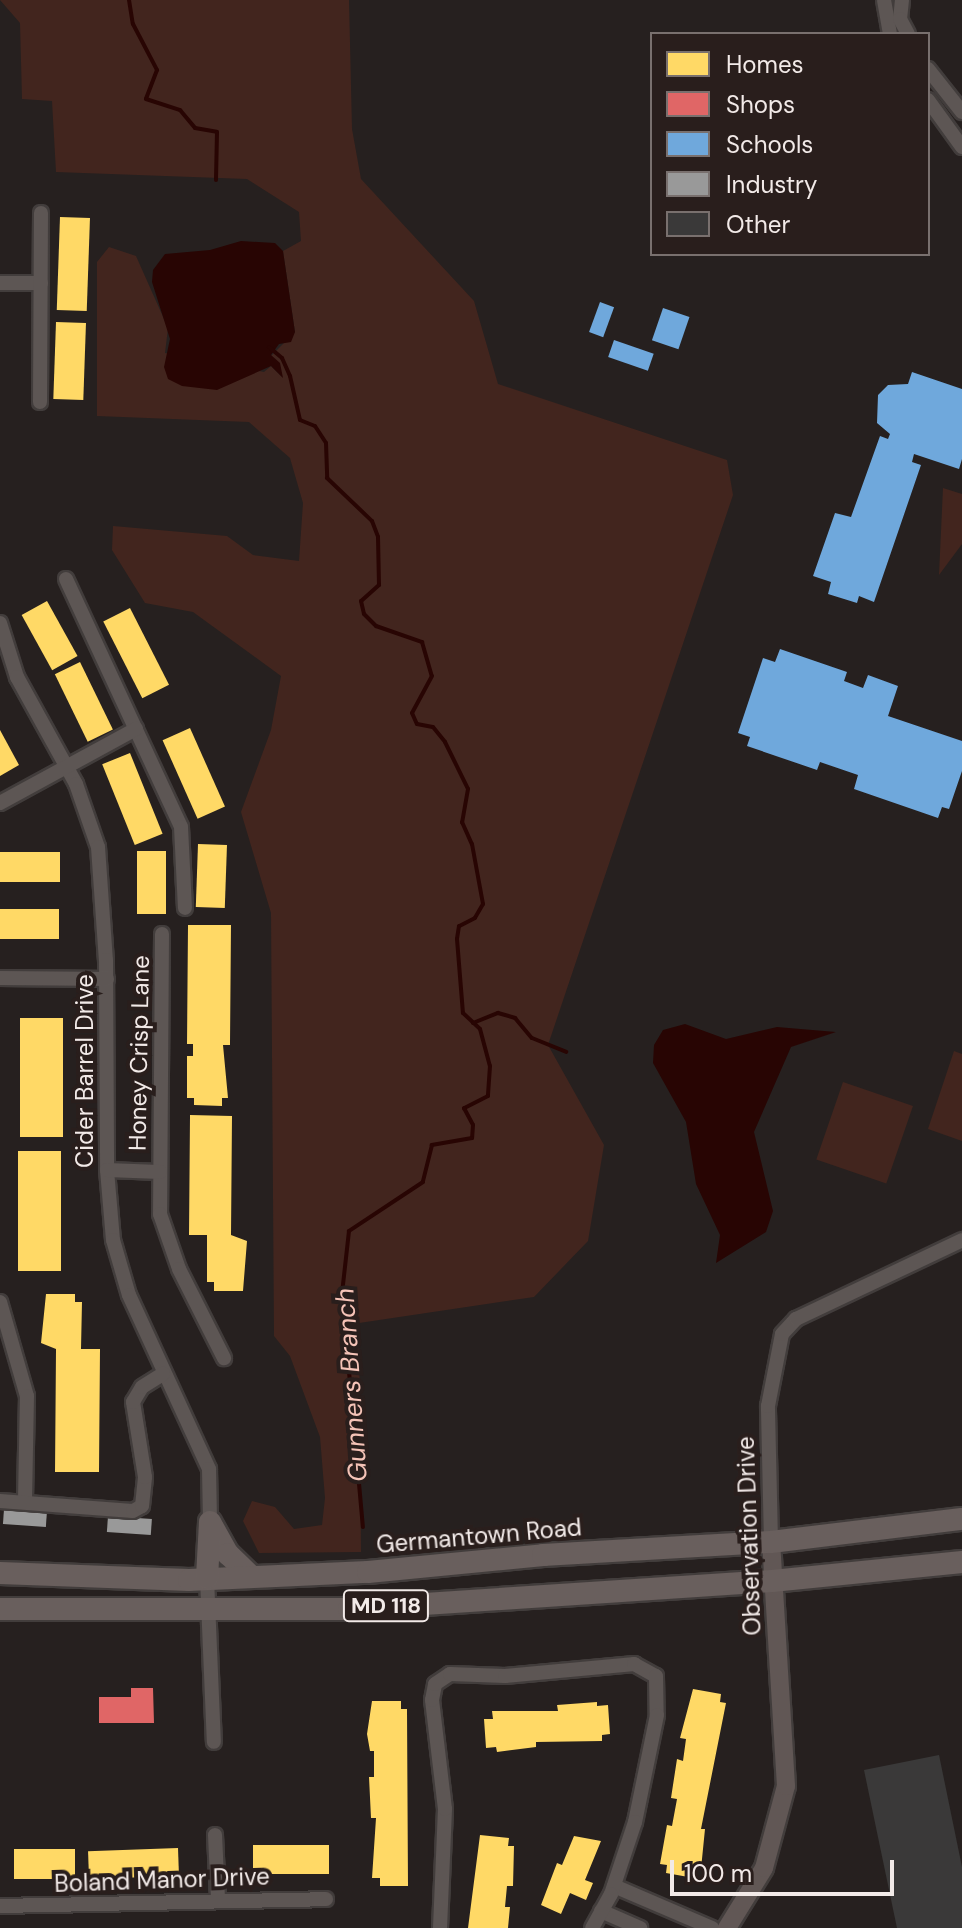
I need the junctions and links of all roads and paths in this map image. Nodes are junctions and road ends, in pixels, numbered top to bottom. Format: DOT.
graph roads {
  1 [pos="884,0"];
  2 [pos="902,0"];
  3 [pos="890,32"];
  4 [pos="907,32"];
  5 [pos="930,72"];
  6 [pos="930,103"];
  7 [pos="962,112"];
  8 [pos="962,147"];
  9 [pos="41,213"];
  10 [pos="0,283"];
  11 [pos="41,283"];
  12 [pos="40,402"];
  13 [pos="66,579"];
  14 [pos="0,623"];
  15 [pos="136,729"];
  16 [pos="67,767"];
  17 [pos="0,803"];
  18 [pos="185,908"];
  19 [pos="162,934"];
  20 [pos="0,978"];
  21 [pos="107,979"];
  22 [pos="107,1170"];
  23 [pos="160,1172"];
  24 [pos="962,1240"];
  25 [pos="0,1302"];
  26 [pos="224,1358"];
  27 [pos="163,1374"];
  28 [pos="0,1501"];
  29 [pos="25,1502"];
  30 [pos="962,1519"];
  31 [pos="210,1522"];
  32 [pos="771,1542"];
  33 [pos="962,1562"];
  34 [pos="0,1573"];
  35 [pos="252,1577"];
  36 [pos="207,1578"];
  37 [pos="772,1581"];
  38 [pos="0,1609"];
  39 [pos="210,1612"];
  40 [pos="214,1742"];
  41 [pos="215,1835"];
  42 [pos="614,1886"];
  43 [pos="218,1899"];
  44 [pos="326,1899"];
  45 [pos="0,1906"];
  46 [pos="601,1911"];
  47 [pos="440,1928"];
  48 [pos="592,1928"];
  49 [pos="640,1928"];
  50 [pos="712,1928"];
  51 [pos="727,1928"];
  1 -- 3 [label="street"];
  2 -- 4 [label="street"];
  5 -- 7 [label="street"];
  6 -- 8 [label="street"];
  9 -- 11 [label="street"];
  10 -- 11 [label="street"];
  11 -- 12 [label="street"];
  13 -- 15 [label="street"];
  14 -- 16 [label="street, Cider Barrel Drive"];
  15 -- 16 [label="street"];
  15 -- 18 [label="street"];
  16 -- 17 [label="street"];
  16 -- 21 [label="street, Cider Barrel Drive"];
  19 -- 23 [label="street, Honey Crisp Lane"];
  20 -- 21 [label="street"];
  21 -- 22 [label="street, Cider Barrel Drive"];
  22 -- 23 [label="street, Honey Crisp Lane"];
  22 -- 27 [label="street, Cider Barrel Drive"];
  23 -- 26 [label="street, Honey Crisp Lane"];
  24 -- 32 [label="street, Observation Drive"];
  25 -- 29 [label="street"];
  27 -- 29 [label="street"];
  27 -- 31 [label="street, Cider Barrel Drive"];
  28 -- 29 [label="street"];
  30 -- 32 [label="main road, Germantown Road / MD 118"];
  31 -- 35 [label="main road"];
  31 -- 36 [label="main road"];
  32 -- 35 [label="main road, Germantown Road / MD 118"];
  32 -- 37 [label="street, Observation Drive"];
  33 -- 37 [label="main road, MD 118"];
  34 -- 36 [label="main road, Germantown Road / MD 118"];
  35 -- 36 [label="main road, Germantown Road / MD 118"];
  36 -- 39 [label="street"];
  37 -- 39 [label="main road, MD 118"];
  37 -- 51 [label="street, Observation Drive"];
  38 -- 39 [label="main road, MD 118"];
  39 -- 40 [label="street"];
  41 -- 43 [label="street"];
  42 -- 46 [label="street"];
  42 -- 47 [label="street"];
  42 -- 50 [label="street"];
  43 -- 44 [label="street, Boland Manor Drive"];
  43 -- 45 [label="street, Boland Manor Drive"];
  46 -- 48 [label="street"];
  46 -- 49 [label="street"];
}
